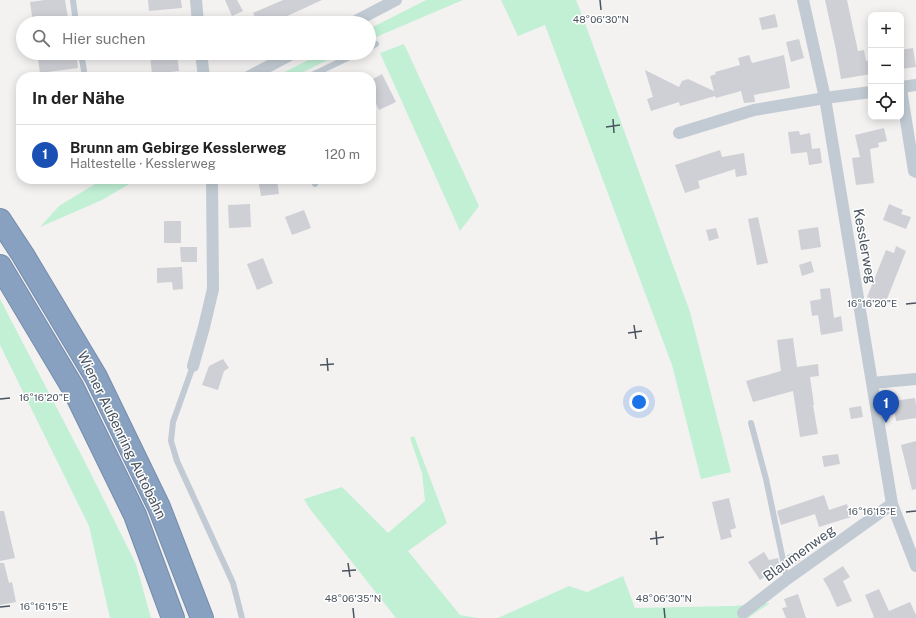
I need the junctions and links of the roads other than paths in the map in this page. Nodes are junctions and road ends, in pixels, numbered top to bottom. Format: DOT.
graph roads {
  1 [pos="73,0"];
  2 [pos="196,0"];
  3 [pos="396,0"];
  4 [pos="803,0"];
  5 [pos="75,16"];
  6 [pos="197,16"];
  7 [pos="365,16"];
  8 [pos="82,60"];
  9 [pos="202,60"];
  10 [pos="281,60"];
  11 [pos="343,60"];
  12 [pos="84,71"];
  13 [pos="203,72"];
  14 [pos="258,72"];
  15 [pos="318,72"];
  16 [pos="916,85"];
  17 [pos="904,87"];
  18 [pos="868,92"];
  19 [pos="825,98"];
  20 [pos="904,107"];
  21 [pos="679,133"];
  22 [pos="916,172"];
  23 [pos="212,184"];
  24 [pos="0,220"];
  25 [pos="1,267"];
  26 [pos="193,366"];
  27 [pos="916,379"];
  28 [pos="872,383"];
  29 [pos="751,423"];
  30 [pos="892,504"];
  31 [pos="916,566"];
  32 [pos="787,579"];
  33 [pos="743,613"];
  34 [pos="173,618"];
  35 [pos="202,618"];
  36 [pos="242,618"];
  1 -- 5 [label="lane"];
  2 -- 6 [label="street"];
  3 -- 7 [label="street"];
  4 -- 19 [label="street, Kesslerweg"];
  8 -- 12 [label="lane"];
  9 -- 13 [label="street"];
  10 -- 14 [label="street"];
  11 -- 15 [label="lane"];
  16 -- 17 [label="street"];
  18 -- 19 [label="street"];
  19 -- 21 [label="street"];
  19 -- 28 [label="street, Kesslerweg"];
  20 -- 22 [label="street"];
  23 -- 26 [label="street"];
  24 -- 35 [label="highway, Wiener Außenring Autobahn"];
  25 -- 34 [label="highway, Wiener Außenring Autobahn"];
  26 -- 36 [label="lane"];
  27 -- 28 [label="street"];
  28 -- 30 [label="street, Kesslerweg"];
  29 -- 32 [label="lane"];
  30 -- 31 [label="street, Kesslerweg"];
  30 -- 32 [label="street, Blaumenweg"];
  32 -- 33 [label="street, Blaumenweg"];
}
